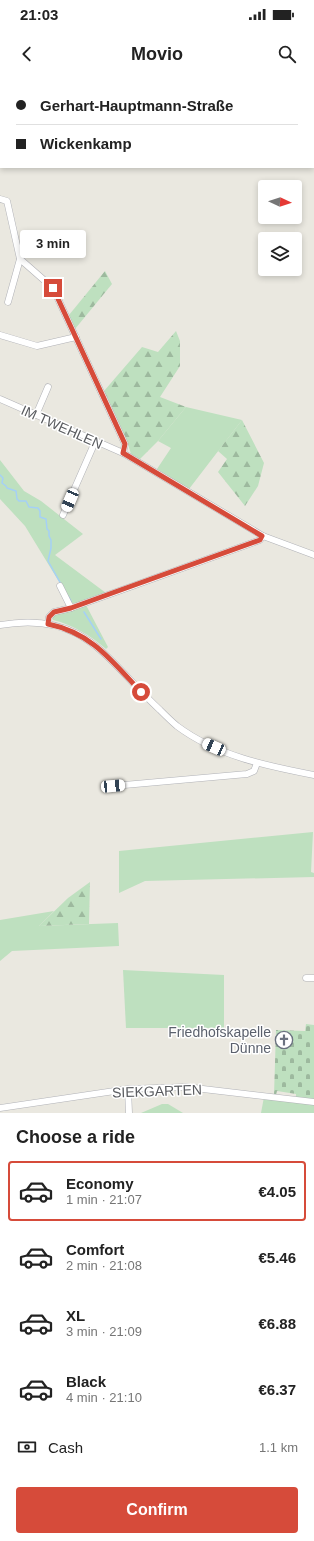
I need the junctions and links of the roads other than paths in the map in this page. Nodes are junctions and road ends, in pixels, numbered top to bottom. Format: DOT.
graph roads {
  1 [pos="0,199"];
  2 [pos="20,259"];
  3 [pos="8,302"];
  4 [pos="0,336"];
  5 [pos="76,337"];
  6 [pos="48,387"];
  7 [pos="0,399"];
  8 [pos="36,415"];
  9 [pos="95,442"];
  10 [pos="123,453"];
  11 [pos="64,515"];
  12 [pos="262,536"];
  13 [pos="314,555"];
  14 [pos="60,586"];
  15 [pos="71,608"];
  16 [pos="48,624"];
  17 [pos="0,625"];
  18 [pos="257,763"];
  19 [pos="314,775"];
  20 [pos="113,786"];
  21 [pos="306,978"];
  22 [pos="314,978"];
  23 [pos="128,1089"];
  24 [pos="314,1102"];
  25 [pos="0,1108"];
  26 [pos="129,1113"];
  1 -- 2 [label="street"];
  2 -- 3 [label="street"];
  2 -- 5 [label="street"];
  4 -- 5 [label="street"];
  5 -- 10 [label="street"];
  6 -- 8 [label="street"];
  7 -- 8 [label="street, IM TWEHLEN"];
  8 -- 9 [label="street, IM TWEHLEN"];
  9 -- 10 [label="street, IM TWEHLEN"];
  9 -- 11 [label="street"];
  10 -- 12 [label="street, IM TWEHLEN"];
  12 -- 13 [label="street, IM TWEHLEN"];
  12 -- 15 [label="street"];
  14 -- 15 [label="street"];
  15 -- 16 [label="street"];
  16 -- 17 [label="street"];
  16 -- 18 [label="street"];
  18 -- 19 [label="street"];
  18 -- 20 [label="street"];
  21 -- 22 [label="street"];
  23 -- 24 [label="street, SIEKGARTEN"];
  23 -- 25 [label="street, SIEKGARTEN"];
  23 -- 26 [label="street"];
}
